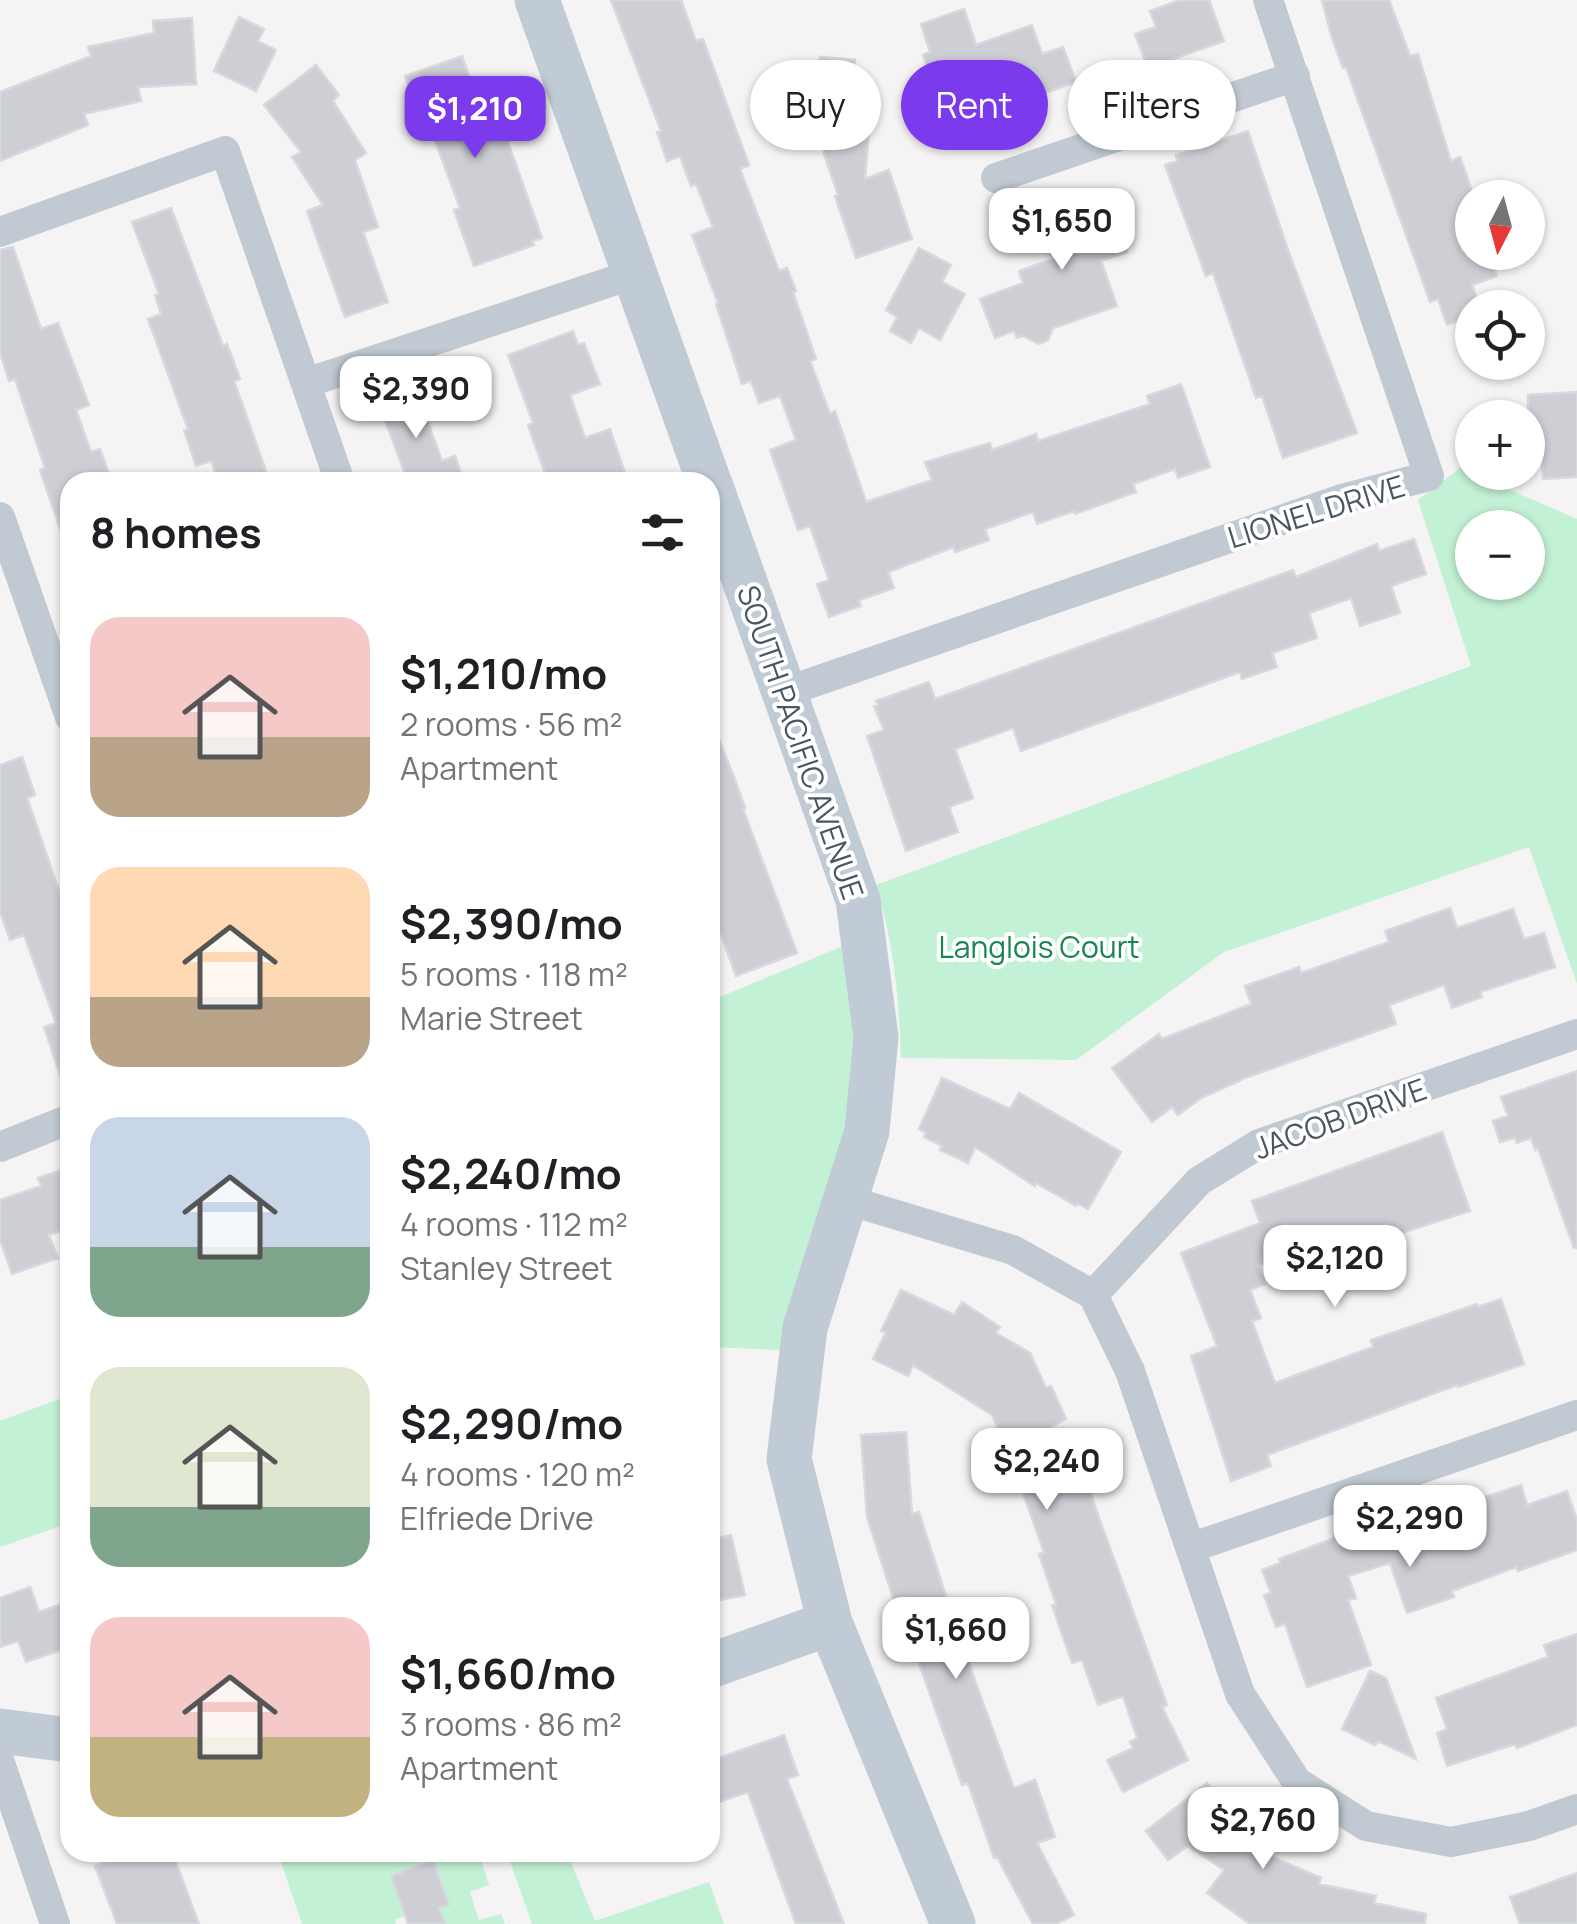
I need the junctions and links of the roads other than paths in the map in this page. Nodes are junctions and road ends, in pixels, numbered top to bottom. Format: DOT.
graph roads {
  1 [pos="536,0"];
  2 [pos="1268,0"];
  3 [pos="1295,76"];
  4 [pos="996,178"];
  5 [pos="0,232"];
  6 [pos="634,274"];
  7 [pos="306,383"];
  8 [pos="337,472"];
  9 [pos="706,472"];
  10 [pos="720,512"];
  11 [pos="0,517"];
  12 [pos="60,688"];
  13 [pos="785,692"];
  14 [pos="1577,1034"];
  15 [pos="60,1123"];
  16 [pos="0,1147"];
  17 [pos="848,1200"];
  18 [pos="1093,1296"];
  19 [pos="1577,1415"];
  20 [pos="1190,1548"];
  21 [pos="830,1623"];
  22 [pos="720,1662"];
  23 [pos="0,1731"];
  24 [pos="60,1739"];
  25 [pos="0,1763"];
  26 [pos="1577,1809"];
  27 [pos="54,1924"];
  28 [pos="953,1924"];
  1 -- 6 [label="street, SOUTH PACIFIC AVENUE"];
  2 -- 3 [label="street, LIONEL DRIVE"];
  3 -- 4 [label="street"];
  3 -- 13 [label="street, LIONEL DRIVE"];
  5 -- 7 [label="street"];
  6 -- 7 [label="street"];
  6 -- 9 [label="street, SOUTH PACIFIC AVENUE"];
  7 -- 8 [label="street"];
  10 -- 13 [label="street, SOUTH PACIFIC AVENUE"];
  11 -- 12 [label="street"];
  13 -- 17 [label="street, SOUTH PACIFIC AVENUE"];
  14 -- 18 [label="street, JACOB DRIVE"];
  15 -- 16 [label="street"];
  17 -- 18 [label="street"];
  17 -- 21 [label="street, SOUTH PACIFIC AVENUE"];
  18 -- 20 [label="street"];
  19 -- 20 [label="street"];
  20 -- 26 [label="street"];
  21 -- 22 [label="street"];
  21 -- 28 [label="street, SOUTH PACIFIC AVENUE"];
  23 -- 24 [label="street"];
  25 -- 27 [label="street"];
}
